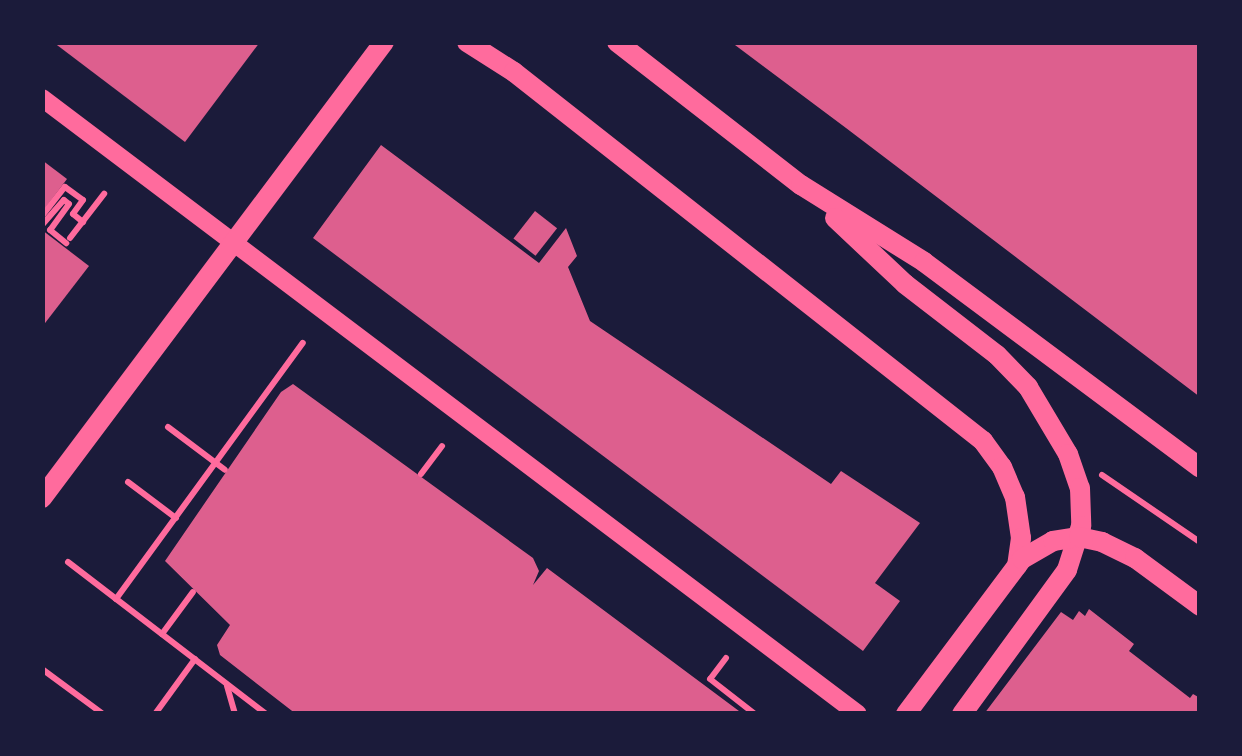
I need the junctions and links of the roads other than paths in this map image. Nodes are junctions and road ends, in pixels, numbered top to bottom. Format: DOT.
graph roads {
  1 [pos="384,42"];
  2 [pos="467,42"];
  3 [pos="617,42"];
  4 [pos="42,98"];
  5 [pos="801,186"];
  6 [pos="234,242"];
  7 [pos="1200,468"];
  8 [pos="42,498"];
  9 [pos="1079,537"];
  10 [pos="1016,566"];
  11 [pos="1200,606"];
  12 [pos="858,714"];
  13 [pos="906,714"];
  14 [pos="962,714"];
  1 -- 6 [label="main road"];
  2 -- 10 [label="main road"];
  3 -- 5 [label="main road"];
  4 -- 6 [label="street"];
  5 -- 7 [label="main road"];
  5 -- 9 [label="main road"];
  6 -- 8 [label="main road"];
  6 -- 12 [label="street"];
  9 -- 10 [label="main road"];
  9 -- 11 [label="main road"];
  9 -- 14 [label="main road"];
  10 -- 13 [label="main road"];
}
